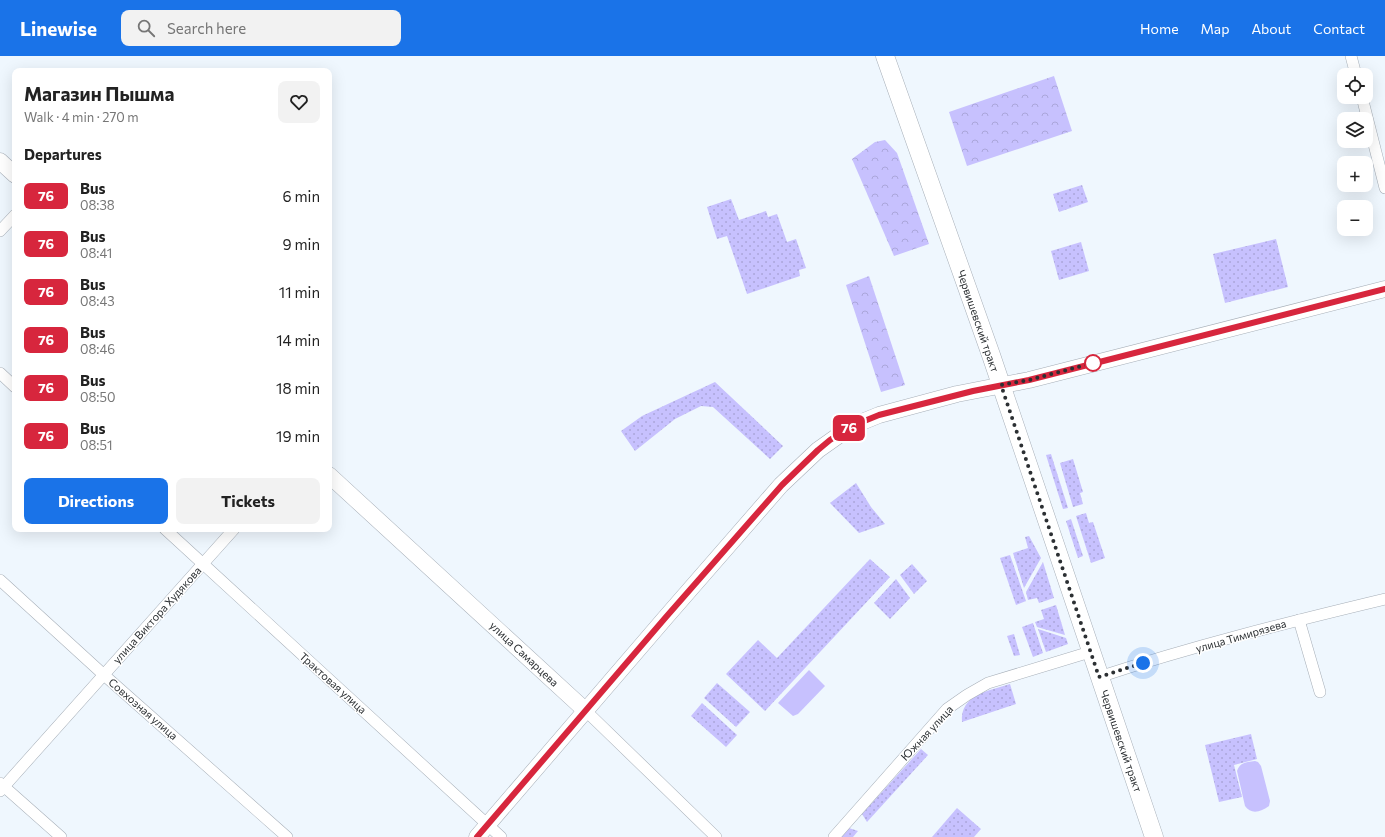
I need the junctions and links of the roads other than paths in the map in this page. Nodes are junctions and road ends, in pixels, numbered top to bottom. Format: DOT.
graph roads {
  1 [pos="885,56"];
  2 [pos="1351,56"];
  3 [pos="1354,68"];
  4 [pos="1364,104"];
  5 [pos="0,161"];
  6 [pos="1382,163"];
  7 [pos="12,172"];
  8 [pos="1385,188"];
  9 [pos="12,218"];
  10 [pos="0,231"];
  11 [pos="1385,288"];
  12 [pos="0,373"];
  13 [pos="12,384"];
  14 [pos="1001,385"];
  15 [pos="332,478"];
  16 [pos="168,532"];
  17 [pos="231,532"];
  18 [pos="203,565"];
  19 [pos="0,580"];
  20 [pos="1385,599"];
  21 [pos="1299,620"];
  22 [pos="1090,652"];
  23 [pos="104,675"];
  24 [pos="1099,677"];
  25 [pos="1320,692"];
  26 [pos="586,711"];
  27 [pos="1,787"];
  28 [pos="488,825"];
  29 [pos="61,837"];
  30 [pos="287,837"];
  31 [pos="477,837"];
  32 [pos="501,837"];
  33 [pos="716,837"];
  34 [pos="834,837"];
  35 [pos="1154,837"];
  1 -- 14 [label="main road, Червишевский тракт"];
  2 -- 3 [label="street"];
  4 -- 6 [label="street"];
  5 -- 7 [label="street"];
  6 -- 8 [label="street"];
  9 -- 10 [label="street"];
  11 -- 14 [label="street"];
  12 -- 13 [label="street"];
  14 -- 22 [label="main road, Червишевский тракт"];
  14 -- 26 [label="street"];
  15 -- 26 [label="street, улица Самарцева"];
  16 -- 18 [label="street, Трактовая улица"];
  17 -- 18 [label="street, улица Виктора Худякова"];
  18 -- 23 [label="street, улица Виктора Худякова"];
  18 -- 28 [label="street, Трактовая улица"];
  19 -- 23 [label="street, Совхозная улица"];
  20 -- 21 [label="street, улица Тимирязева"];
  21 -- 24 [label="street, улица Тимирязева"];
  21 -- 25 [label="street"];
  22 -- 24 [label="main road, Червишевский тракт"];
  22 -- 34 [label="street, Южная улица"];
  23 -- 27 [label="street, улица Виктора Худякова"];
  23 -- 30 [label="street, Совхозная улица"];
  24 -- 35 [label="main road, Червишевский тракт"];
  26 -- 28 [label="street"];
  26 -- 33 [label="street, улица Самарцева"];
  27 -- 29 [label="street"];
  28 -- 31 [label="street"];
  28 -- 32 [label="street, Трактовая улица"];
}
